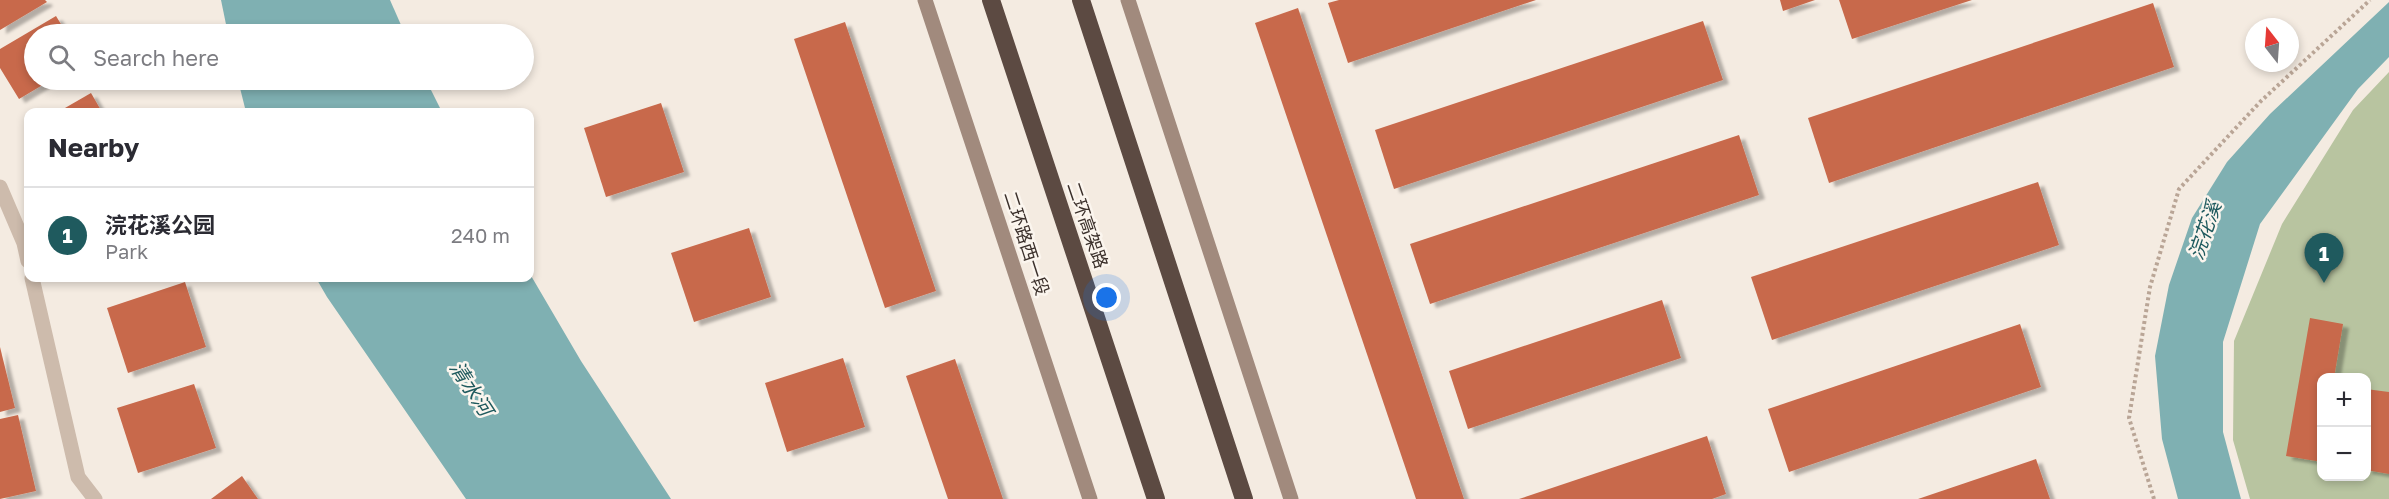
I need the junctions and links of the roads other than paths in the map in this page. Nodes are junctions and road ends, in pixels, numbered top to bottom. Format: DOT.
graph roads {
  1 [pos="925,0"];
  2 [pos="991,0"];
  3 [pos="1081,0"];
  4 [pos="1128,0"];
  5 [pos="0,187"];
  6 [pos="24,243"];
  7 [pos="33,282"];
  8 [pos="95,499"];
  9 [pos="1090,499"];
  10 [pos="1156,499"];
  11 [pos="1244,499"];
  12 [pos="1290,499"];
  1 -- 9 [label="main road, 二环路西一段"];
  2 -- 10 [label="highway, 二环高架路"];
  3 -- 11 [label="highway"];
  4 -- 12 [label="main road"];
  5 -- 6 [label="street"];
  7 -- 8 [label="street"];
}
